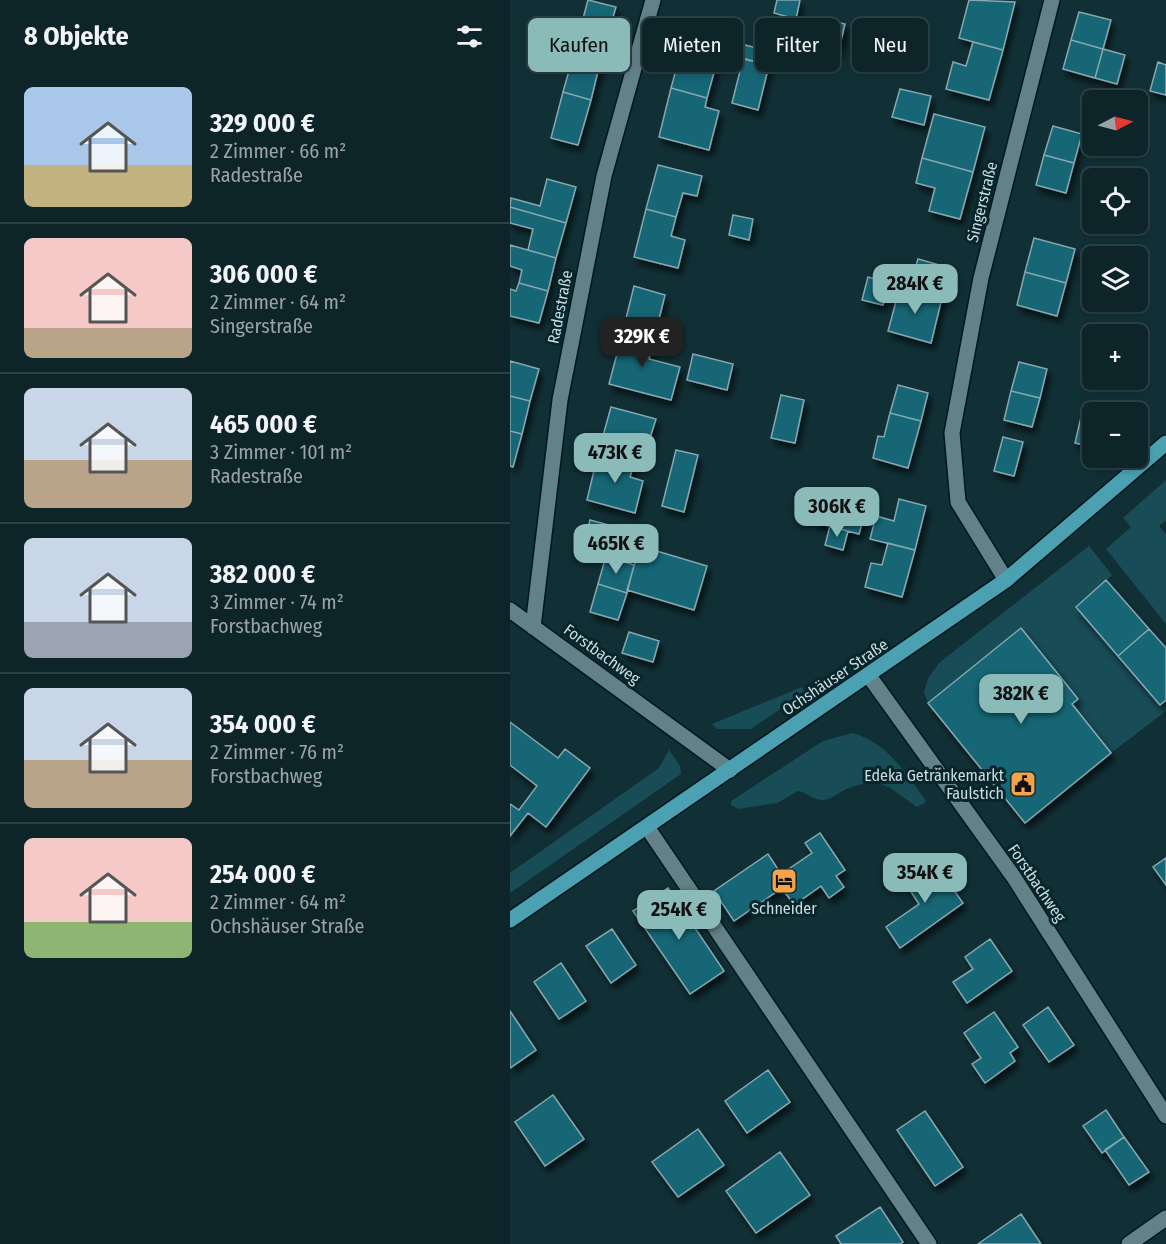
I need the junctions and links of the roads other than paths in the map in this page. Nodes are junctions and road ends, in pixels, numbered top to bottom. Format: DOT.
graph roads {
  1 [pos="653,0"];
  2 [pos="1052,0"];
  3 [pos="1166,443"];
  4 [pos="1006,580"];
  5 [pos="510,610"];
  6 [pos="533,627"];
  7 [pos="869,676"];
  8 [pos="730,770"];
  9 [pos="647,827"];
  10 [pos="510,920"];
  11 [pos="1166,1116"];
  12 [pos="1166,1218"];
  13 [pos="929,1244"];
  14 [pos="1129,1244"];
  1 -- 6 [label="street, Radestraße"];
  2 -- 4 [label="street, Singerstraße"];
  3 -- 4 [label="main road, Ochshäuser Straße"];
  4 -- 7 [label="main road, Ochshäuser Straße"];
  5 -- 6 [label="street, Forstbachweg"];
  6 -- 8 [label="street, Forstbachweg"];
  7 -- 8 [label="main road, Ochshäuser Straße"];
  7 -- 11 [label="street, Forstbachweg"];
  8 -- 9 [label="main road, Ochshäuser Straße"];
  9 -- 10 [label="main road, Ochshäuser Straße"];
  9 -- 13 [label="street"];
  12 -- 14 [label="street"];
}
